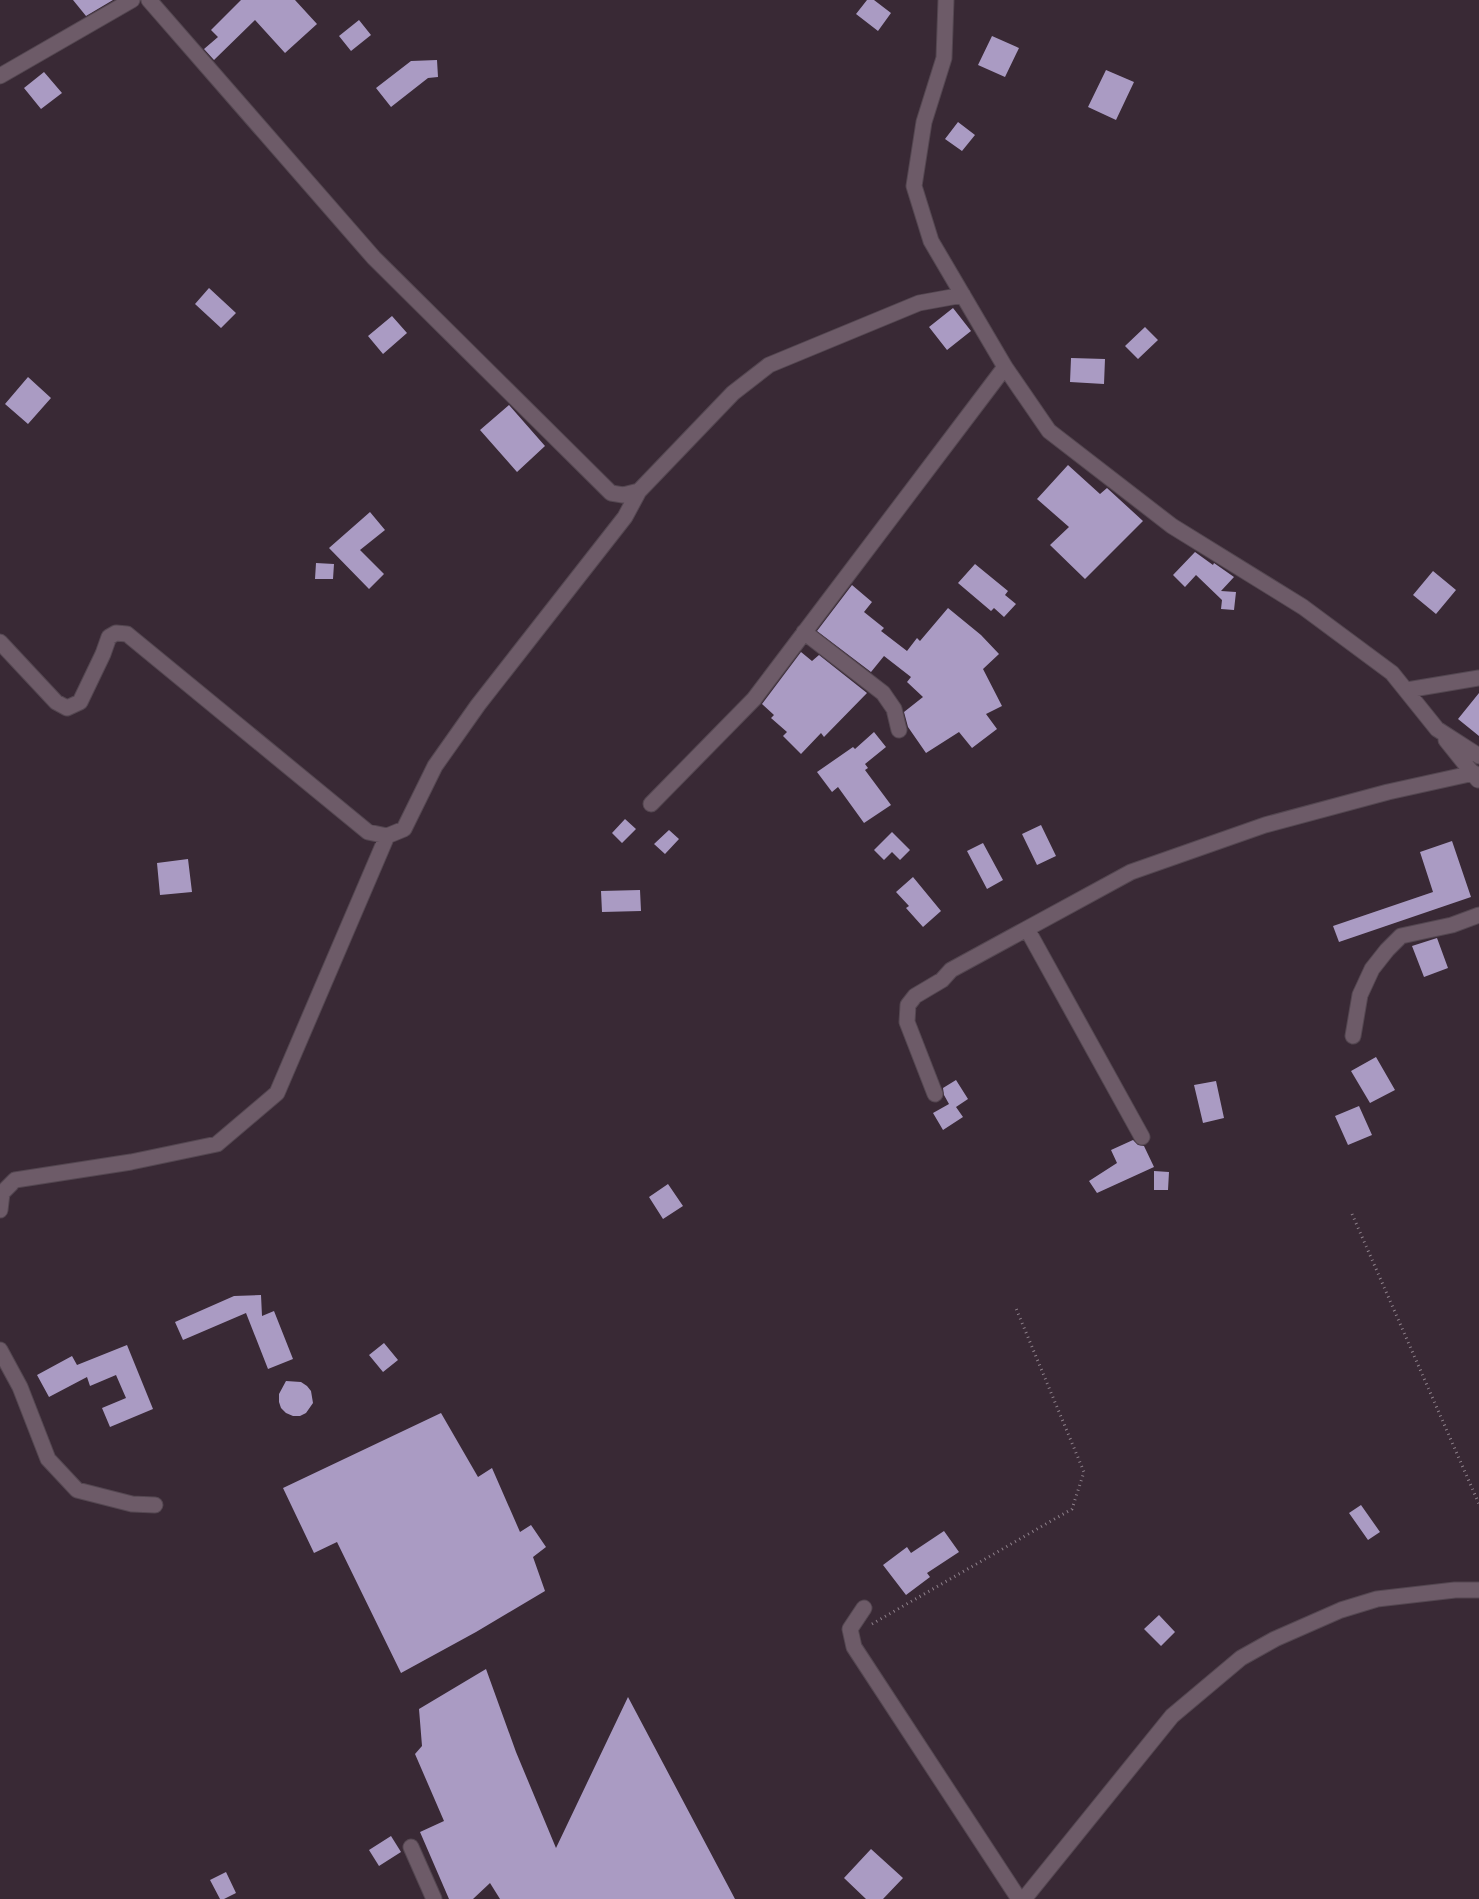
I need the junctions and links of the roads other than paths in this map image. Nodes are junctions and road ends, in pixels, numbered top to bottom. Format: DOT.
graph roads {
  1 [pos="132,0"];
  2 [pos="149,0"];
  3 [pos="946,0"];
  4 [pos="0,76"];
  5 [pos="963,295"];
  6 [pos="1005,367"];
  7 [pos="639,491"];
  8 [pos="804,632"];
  9 [pos="0,642"];
  10 [pos="1479,678"];
  11 [pos="1407,690"];
  12 [pos="1437,729"];
  13 [pos="899,730"];
  14 [pos="1479,756"];
  15 [pos="1476,777"];
  16 [pos="651,804"];
  17 [pos="387,836"];
  18 [pos="1479,914"];
  19 [pos="1027,929"];
  20 [pos="1353,1036"];
  21 [pos="935,1094"];
  22 [pos="1142,1137"];
  23 [pos="0,1210"];
  24 [pos="0,1350"];
  25 [pos="155,1505"];
  26 [pos="1479,1590"];
  27 [pos="864,1608"];
  28 [pos="411,1847"];
  29 [pos="434,1899"];
  30 [pos="1019,1899"];
  31 [pos="1024,1899"];
  1 -- 4 [label="street"];
  2 -- 7 [label="street"];
  3 -- 5 [label="street"];
  5 -- 6 [label="street"];
  5 -- 7 [label="street"];
  6 -- 8 [label="street"];
  6 -- 11 [label="street"];
  7 -- 17 [label="street"];
  8 -- 13 [label="street"];
  8 -- 16 [label="street"];
  9 -- 17 [label="street"];
  10 -- 11 [label="street"];
  11 -- 12 [label="street"];
  12 -- 14 [label="street"];
  12 -- 15 [label="street"];
  15 -- 19 [label="street"];
  17 -- 23 [label="street"];
  18 -- 20 [label="street"];
  19 -- 21 [label="street"];
  19 -- 22 [label="street"];
  24 -- 25 [label="street"];
  26 -- 31 [label="street"];
  27 -- 30 [label="street"];
  28 -- 29 [label="street"];
}
